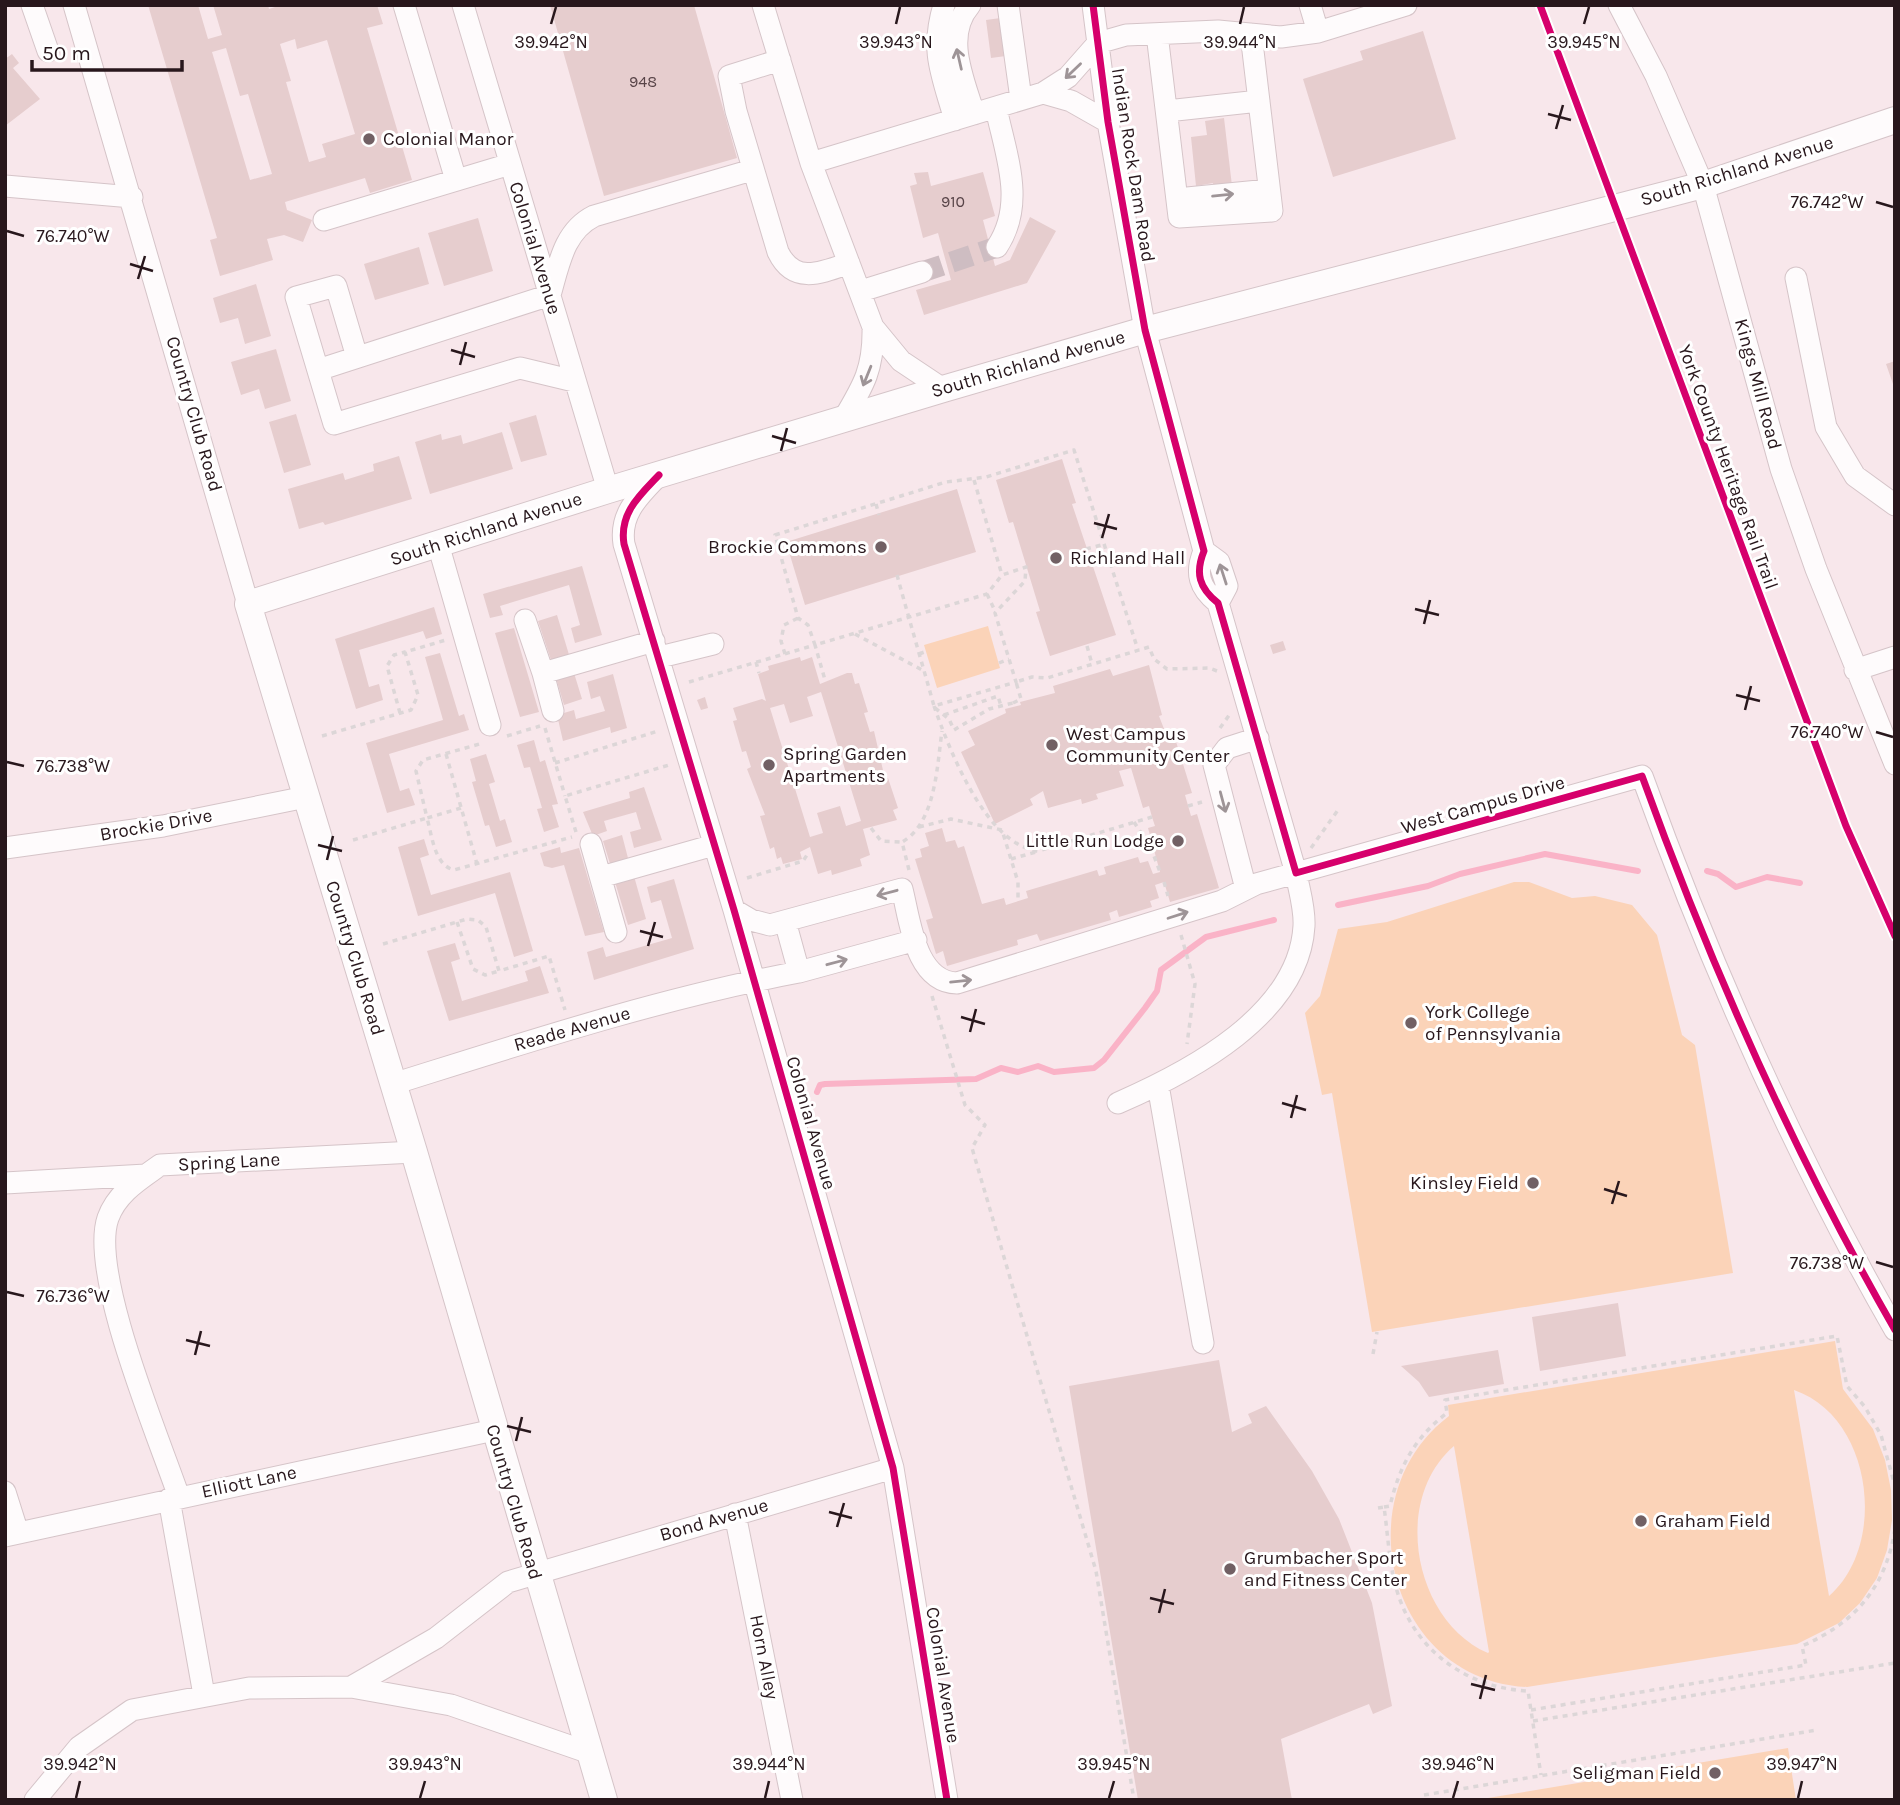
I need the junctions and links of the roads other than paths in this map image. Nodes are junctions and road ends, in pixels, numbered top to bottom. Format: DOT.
graph roads {
  1 [pos="32,5"];
  2 [pos="74,5"];
  3 [pos="404,5"];
  4 [pos="463,5"];
  5 [pos="763,5"];
  6 [pos="944,5"];
  7 [pos="970,5"];
  8 [pos="1008,5"];
  9 [pos="1093,5"];
  10 [pos="1310,5"];
  11 [pos="1406,5"];
  12 [pos="1619,5"];
  13 [pos="1376,10"];
  14 [pos="1318,32"];
  15 [pos="1157,34"];
  16 [pos="1251,34"];
  17 [pos="1098,43"];
  18 [pos="48,51"];
  19 [pos="780,60"];
  20 [pos="1043,93"];
  21 [pos="1021,99"];
  22 [pos="1259,101"];
  23 [pos="996,108"];
  24 [pos="1167,111"];
  25 [pos="965,117"];
  26 [pos="1895,120"];
  27 [pos="1108,122"];
  28 [pos="811,163"];
  29 [pos="510,164"];
  30 [pos="752,170"];
  31 [pos="456,180"];
  32 [pos="1703,185"];
  33 [pos="5,186"];
  34 [pos="132,197"];
  35 [pos="324,220"];
  36 [pos="998,247"];
  37 [pos="849,263"];
  38 [pos="922,272"];
  39 [pos="1796,278"];
  40 [pos="862,291"];
  41 [pos="550,295"];
  42 [pos="873,327"];
  43 [pos="1145,330"];
  44 [pos="357,358"];
  45 [pos="318,370"];
  46 [pos="574,381"];
  47 [pos="943,389"];
  48 [pos="843,420"];
  49 [pos="659,475"];
  50 [pos="608,490"];
  51 [pos="1895,505"];
  52 [pos="438,544"];
  53 [pos="248,604"];
  54 [pos="525,620"];
  55 [pos="713,644"];
  56 [pos="657,649"];
  57 [pos="1895,657"];
  58 [pos="1855,670"];
  59 [pos="543,673"];
  60 [pos="553,712"];
  61 [pos="491,725"];
  62 [pos="1258,737"];
  63 [pos="1895,764"];
  64 [pos="306,797"];
  65 [pos="591,844"];
  66 [pos="714,845"];
  67 [pos="5,848"];
  68 [pos="1296,873"];
  69 [pos="601,877"];
  70 [pos="1245,889"];
  71 [pos="734,910"];
  72 [pos="785,921"];
  73 [pos="616,932"];
  74 [pos="916,940"];
  75 [pos="799,972"];
  76 [pos="753,979"];
  77 [pos="393,1084"];
  78 [pos="1158,1085"];
  79 [pos="1118,1103"];
  80 [pos="414,1152"];
  81 [pos="146,1175"];
  82 [pos="5,1183"];
  83 [pos="1895,1330"];
  84 [pos="1203,1343"];
  85 [pos="494,1430"];
  86 [pos="893,1468"];
  87 [pos="5,1492"];
  88 [pos="174,1498"];
  89 [pos="735,1514"];
  90 [pos="12,1534"];
  91 [pos="534,1572"];
  92 [pos="351,1687"];
  93 [pos="204,1695"];
  94 [pos="590,1753"];
  95 [pos="35,1800"];
  96 [pos="604,1800"];
  97 [pos="792,1800"];
  98 [pos="947,1800"];
  1 -- 18 [label="street"];
  2 -- 34 [label="street, Country Club Road"];
  3 -- 31 [label="street"];
  4 -- 29 [label="street, Colonial Avenue"];
  5 -- 19 [label="street"];
  6 -- 25 [label="street"];
  25 -- 7 [label="street, one-way"];
  8 -- 21 [label="street"];
  9 -- 17 [label="street, Indian Rock Dam Road"];
  10 -- 14 [label="street"];
  11 -- 13 [label="street"];
  12 -- 32 [label="street, Kings Mill Road"];
  13 -- 14 [label="street"];
  14 -- 16 [label="street"];
  15 -- 16 [label="street"];
  15 -- 17 [label="street"];
  15 -- 24 [label="street"];
  16 -- 22 [label="street"];
  17 -- 20 [label="street, one-way"];
  17 -- 27 [label="street, Indian Rock Dam Road"];
  19 -- 28 [label="street"];
  19 -- 30 [label="street"];
  20 -- 21 [label="street"];
  20 -- 27 [label="street"];
  21 -- 23 [label="street"];
  22 -- 24 [label="street"];
  22 -- 24 [label="street"];
  23 -- 25 [label="street"];
  23 -- 36 [label="street"];
  25 -- 28 [label="street"];
  26 -- 32 [label="main road, South Richland Avenue"];
  27 -- 43 [label="street, Indian Rock Dam Road"];
  28 -- 37 [label="street"];
  29 -- 31 [label="street"];
  29 -- 41 [label="street, Colonial Avenue"];
  30 -- 37 [label="street"];
  30 -- 41 [label="street"];
  31 -- 35 [label="street"];
  32 -- 43 [label="main road, South Richland Avenue"];
  32 -- 58 [label="street, Kings Mill Road"];
  33 -- 34 [label="street"];
  34 -- 53 [label="street, Country Club Road"];
  37 -- 40 [label="street"];
  38 -- 40 [label="street"];
  39 -- 51 [label="street"];
  40 -- 42 [label="street"];
  41 -- 44 [label="street"];
  41 -- 46 [label="street, Colonial Avenue"];
  42 -- 47 [label="street"];
  42 -- 48 [label="street, one-way"];
  43 -- 47 [label="main road, South Richland Avenue"];
  43 -- 62 [label="street"];
  44 -- 45 [label="street"];
  44 -- 45 [label="street"];
  45 -- 46 [label="street"];
  46 -- 50 [label="street, Colonial Avenue"];
  47 -- 48 [label="main road, South Richland Avenue"];
  48 -- 49 [label="main road, South Richland Avenue"];
  49 -- 50 [label="main road, South Richland Avenue"];
  49 -- 56 [label="street, Colonial Avenue"];
  50 -- 52 [label="main road, South Richland Avenue"];
  52 -- 53 [label="main road, South Richland Avenue"];
  52 -- 61 [label="street"];
  53 -- 64 [label="main road, Country Club Road"];
  54 -- 59 [label="street"];
  55 -- 56 [label="street"];
  56 -- 59 [label="street"];
  56 -- 66 [label="street, Colonial Avenue"];
  57 -- 58 [label="street"];
  58 -- 63 [label="street, Kings Mill Road"];
  59 -- 60 [label="street"];
  62 -- 68 [label="street"];
  62 -- 70 [label="street, one-way"];
  64 -- 67 [label="street, Brockie Drive"];
  64 -- 77 [label="main road, Country Club Road"];
  65 -- 69 [label="street"];
  66 -- 69 [label="street"];
  66 -- 71 [label="street, Colonial Avenue"];
  68 -- 70 [label="street"];
  68 -- 78 [label="street"];
  68 -- 83 [label="street, West Campus Drive"];
  69 -- 73 [label="street"];
  74 -- 70 [label="street, one-way"];
  71 -- 72 [label="street"];
  71 -- 76 [label="street, Colonial Avenue"];
  74 -- 72 [label="street, one-way"];
  72 -- 75 [label="street"];
  75 -- 74 [label="street, Reade Avenue, one-way"];
  75 -- 76 [label="street, Reade Avenue"];
  76 -- 77 [label="street, Reade Avenue"];
  76 -- 86 [label="street, Colonial Avenue"];
  77 -- 80 [label="main road, Country Club Road"];
  78 -- 79 [label="street"];
  78 -- 84 [label="street"];
  80 -- 81 [label="street, Spring Lane"];
  80 -- 85 [label="main road, Country Club Road"];
  81 -- 82 [label="street"];
  81 -- 88 [label="street, Spring Lane"];
  85 -- 88 [label="street, Elliott Lane"];
  85 -- 91 [label="main road, Country Club Road"];
  86 -- 89 [label="street, Bond Avenue"];
  86 -- 98 [label="street, Colonial Avenue"];
  87 -- 90 [label="street"];
  88 -- 90 [label="street, Elliott Lane"];
  88 -- 93 [label="street, Spring Lane"];
  89 -- 91 [label="street, Bond Avenue"];
  89 -- 97 [label="street, Horn Alley"];
  91 -- 92 [label="street, Bond Avenue"];
  91 -- 94 [label="main road, Country Club Road"];
  92 -- 93 [label="street"];
  92 -- 94 [label="street"];
  93 -- 95 [label="street"];
  94 -- 96 [label="main road, Country Club Road"];
}
